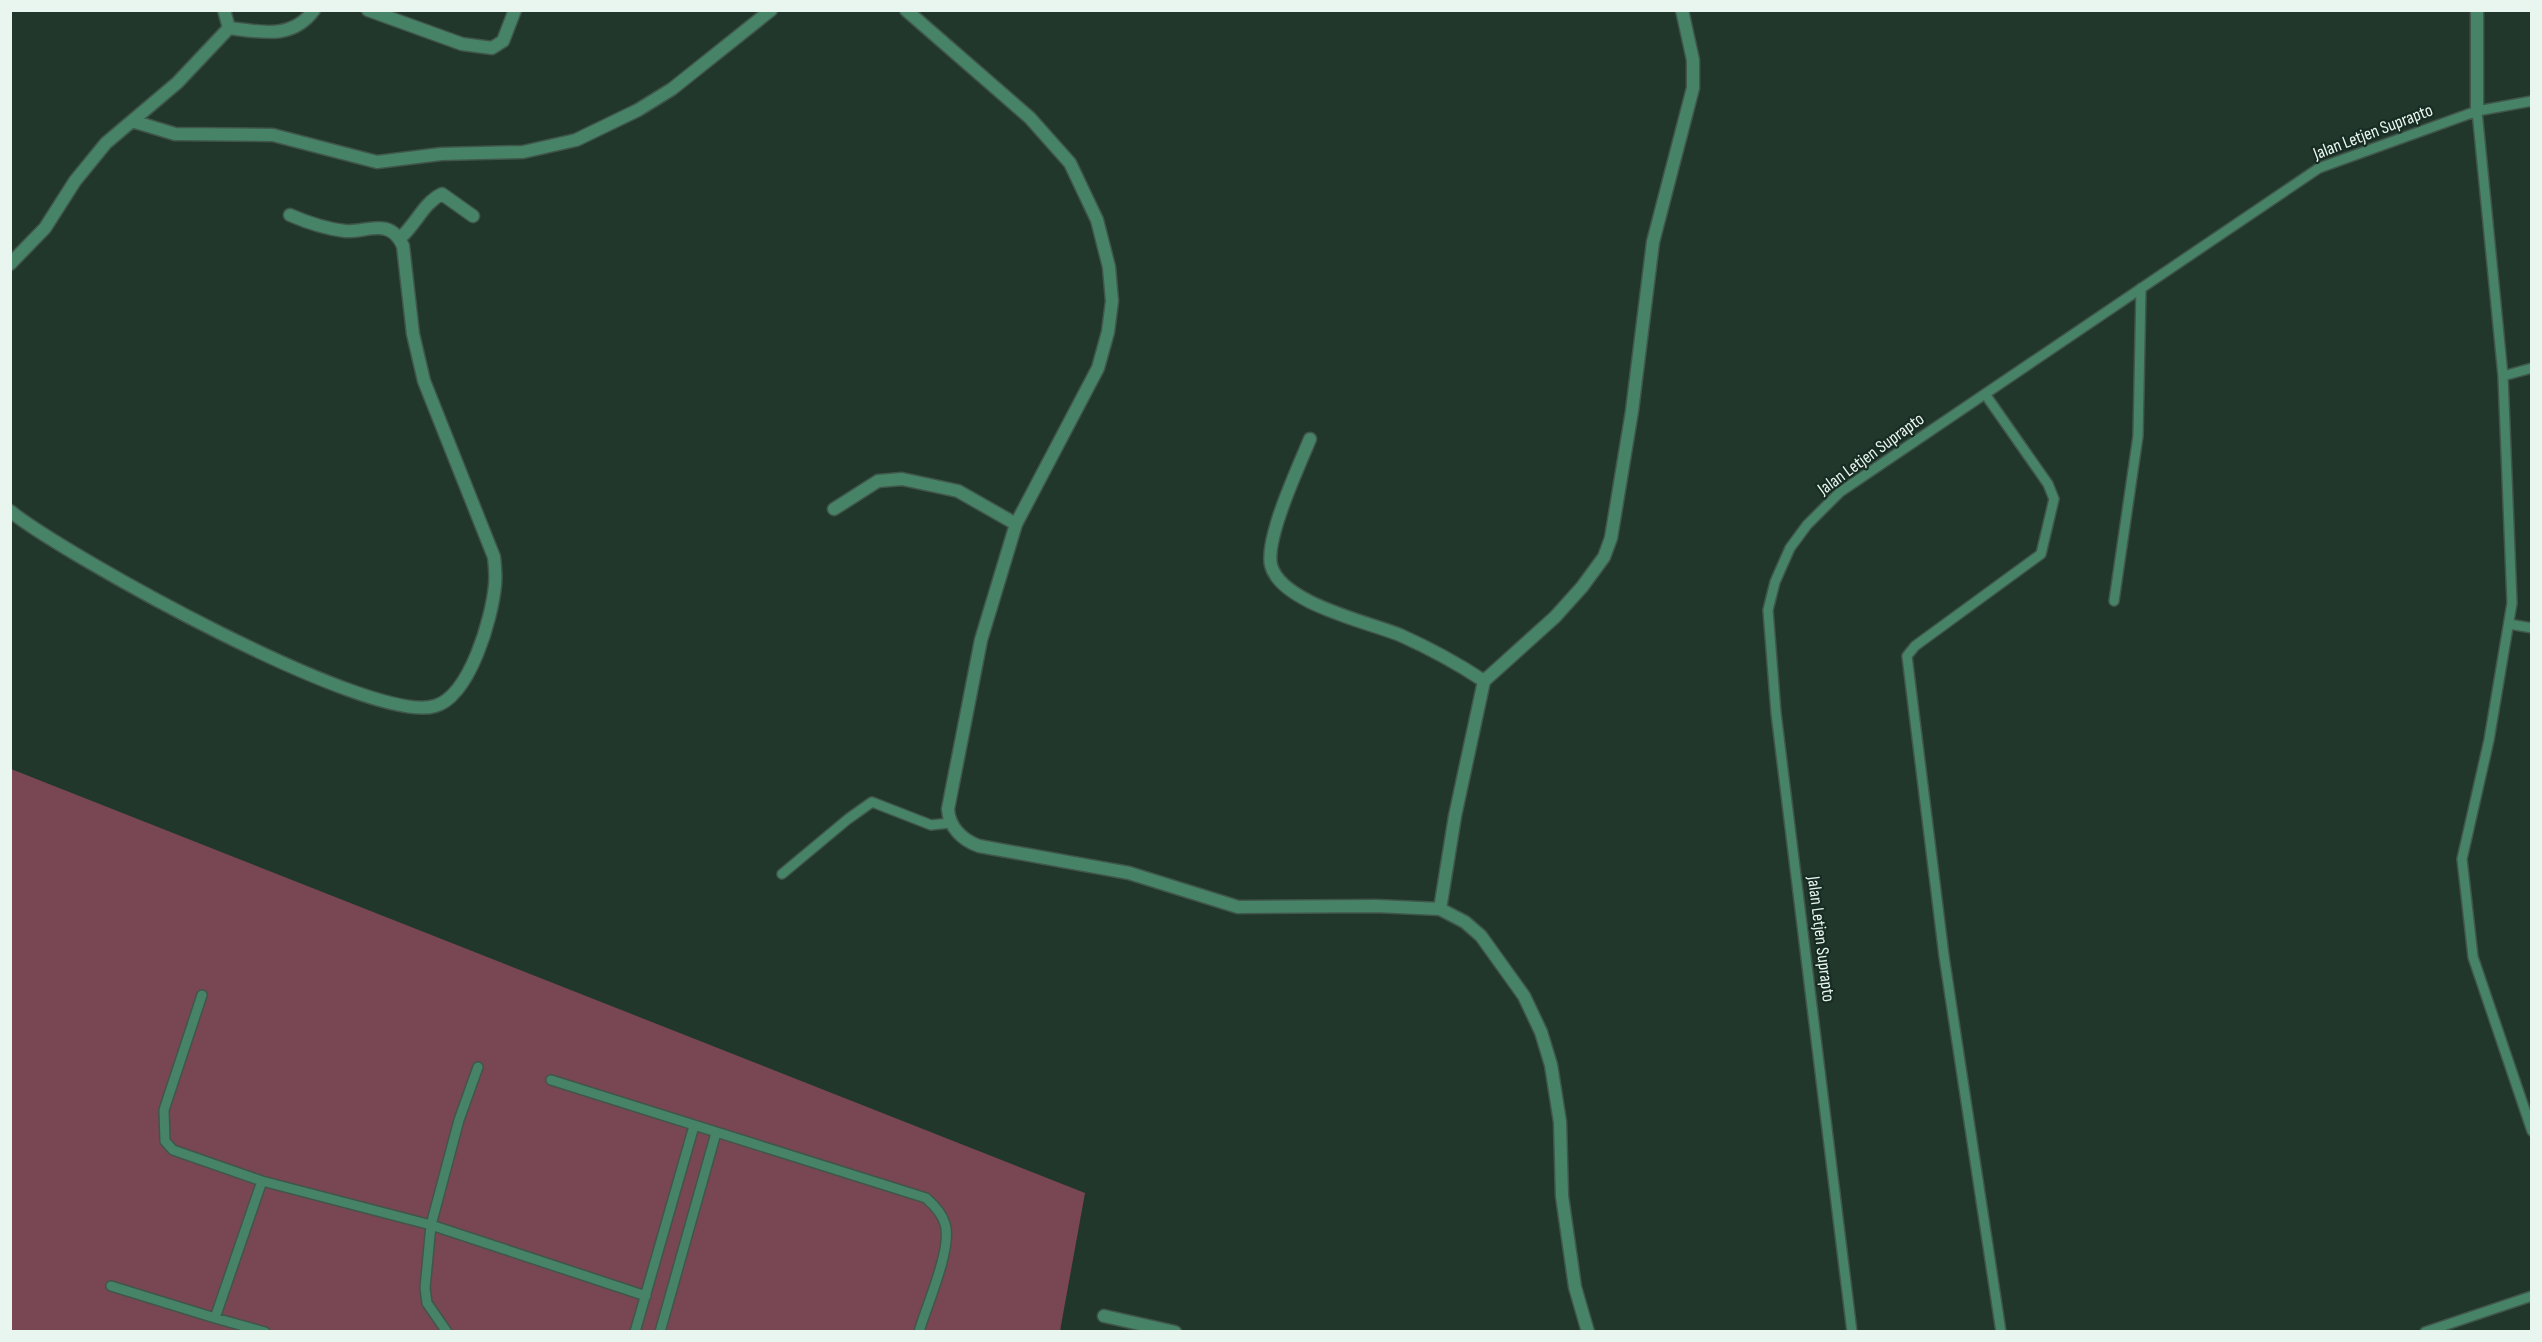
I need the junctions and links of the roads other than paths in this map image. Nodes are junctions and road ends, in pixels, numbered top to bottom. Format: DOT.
graph roads {
  1 [pos="224,10"];
  2 [pos="314,10"];
  3 [pos="368,10"];
  4 [pos="515,10"];
  5 [pos="771,10"];
  6 [pos="906,10"];
  7 [pos="1682,10"];
  8 [pos="2477,10"];
  9 [pos="229,28"];
  10 [pos="2532,101"];
  11 [pos="2477,111"];
  12 [pos="132,121"];
  13 [pos="290,215"];
  14 [pos="472,216"];
  15 [pos="399,238"];
  16 [pos="10,264"];
  17 [pos="2141,288"];
  18 [pos="2532,368"];
  19 [pos="2503,376"];
  20 [pos="1985,394"];
  21 [pos="1310,439"];
  22 [pos="834,509"];
  23 [pos="10,511"];
  24 [pos="1016,524"];
  25 [pos="2114,601"];
  26 [pos="2509,624"];
  27 [pos="2532,628"];
  28 [pos="1484,681"];
  29 [pos="950,823"];
  30 [pos="782,874"];
  31 [pos="1440,909"];
  32 [pos="202,995"];
  33 [pos="478,1067"];
  34 [pos="551,1080"];
  35 [pos="694,1126"];
  36 [pos="2532,1131"];
  37 [pos="716,1133"];
  38 [pos="262,1181"];
  39 [pos="431,1226"];
  40 [pos="111,1286"];
  41 [pos="646,1296"];
  42 [pos="2532,1296"];
  43 [pos="1104,1316"];
  44 [pos="215,1318"];
  45 [pos="265,1332"];
  46 [pos="447,1332"];
  47 [pos="635,1332"];
  48 [pos="660,1332"];
  49 [pos="919,1332"];
  50 [pos="1175,1332"];
  51 [pos="1588,1332"];
  52 [pos="1852,1332"];
  53 [pos="2001,1332"];
  54 [pos="2425,1332"];
  1 -- 9 [label="street"];
  2 -- 9 [label="street"];
  3 -- 4 [label="street"];
  5 -- 12 [label="street"];
  6 -- 24 [label="street"];
  7 -- 28 [label="street"];
  8 -- 11 [label="street"];
  9 -- 12 [label="street"];
  10 -- 11 [label="lane, Jalan Letjen Suprapto"];
  11 -- 17 [label="lane, Jalan Letjen Suprapto"];
  11 -- 19 [label="lane"];
  12 -- 16 [label="street"];
  13 -- 15 [label="street"];
  14 -- 15 [label="street"];
  15 -- 23 [label="street"];
  17 -- 20 [label="lane, Jalan Letjen Suprapto"];
  17 -- 25 [label="lane"];
  18 -- 19 [label="lane"];
  19 -- 26 [label="lane"];
  20 -- 52 [label="lane, Jalan Letjen Suprapto"];
  20 -- 53 [label="lane"];
  21 -- 28 [label="street"];
  22 -- 24 [label="street"];
  24 -- 29 [label="street"];
  26 -- 27 [label="lane"];
  26 -- 36 [label="lane"];
  28 -- 31 [label="street"];
  29 -- 30 [label="lane"];
  29 -- 31 [label="street"];
  31 -- 51 [label="street"];
  32 -- 38 [label="lane"];
  33 -- 39 [label="lane"];
  34 -- 35 [label="lane"];
  35 -- 37 [label="lane"];
  35 -- 41 [label="lane"];
  37 -- 48 [label="lane"];
  37 -- 49 [label="lane"];
  38 -- 39 [label="lane"];
  38 -- 44 [label="lane"];
  39 -- 41 [label="lane"];
  39 -- 46 [label="lane"];
  40 -- 44 [label="lane"];
  41 -- 47 [label="lane"];
  42 -- 54 [label="lane"];
  43 -- 50 [label="street"];
  44 -- 45 [label="lane"];
}
